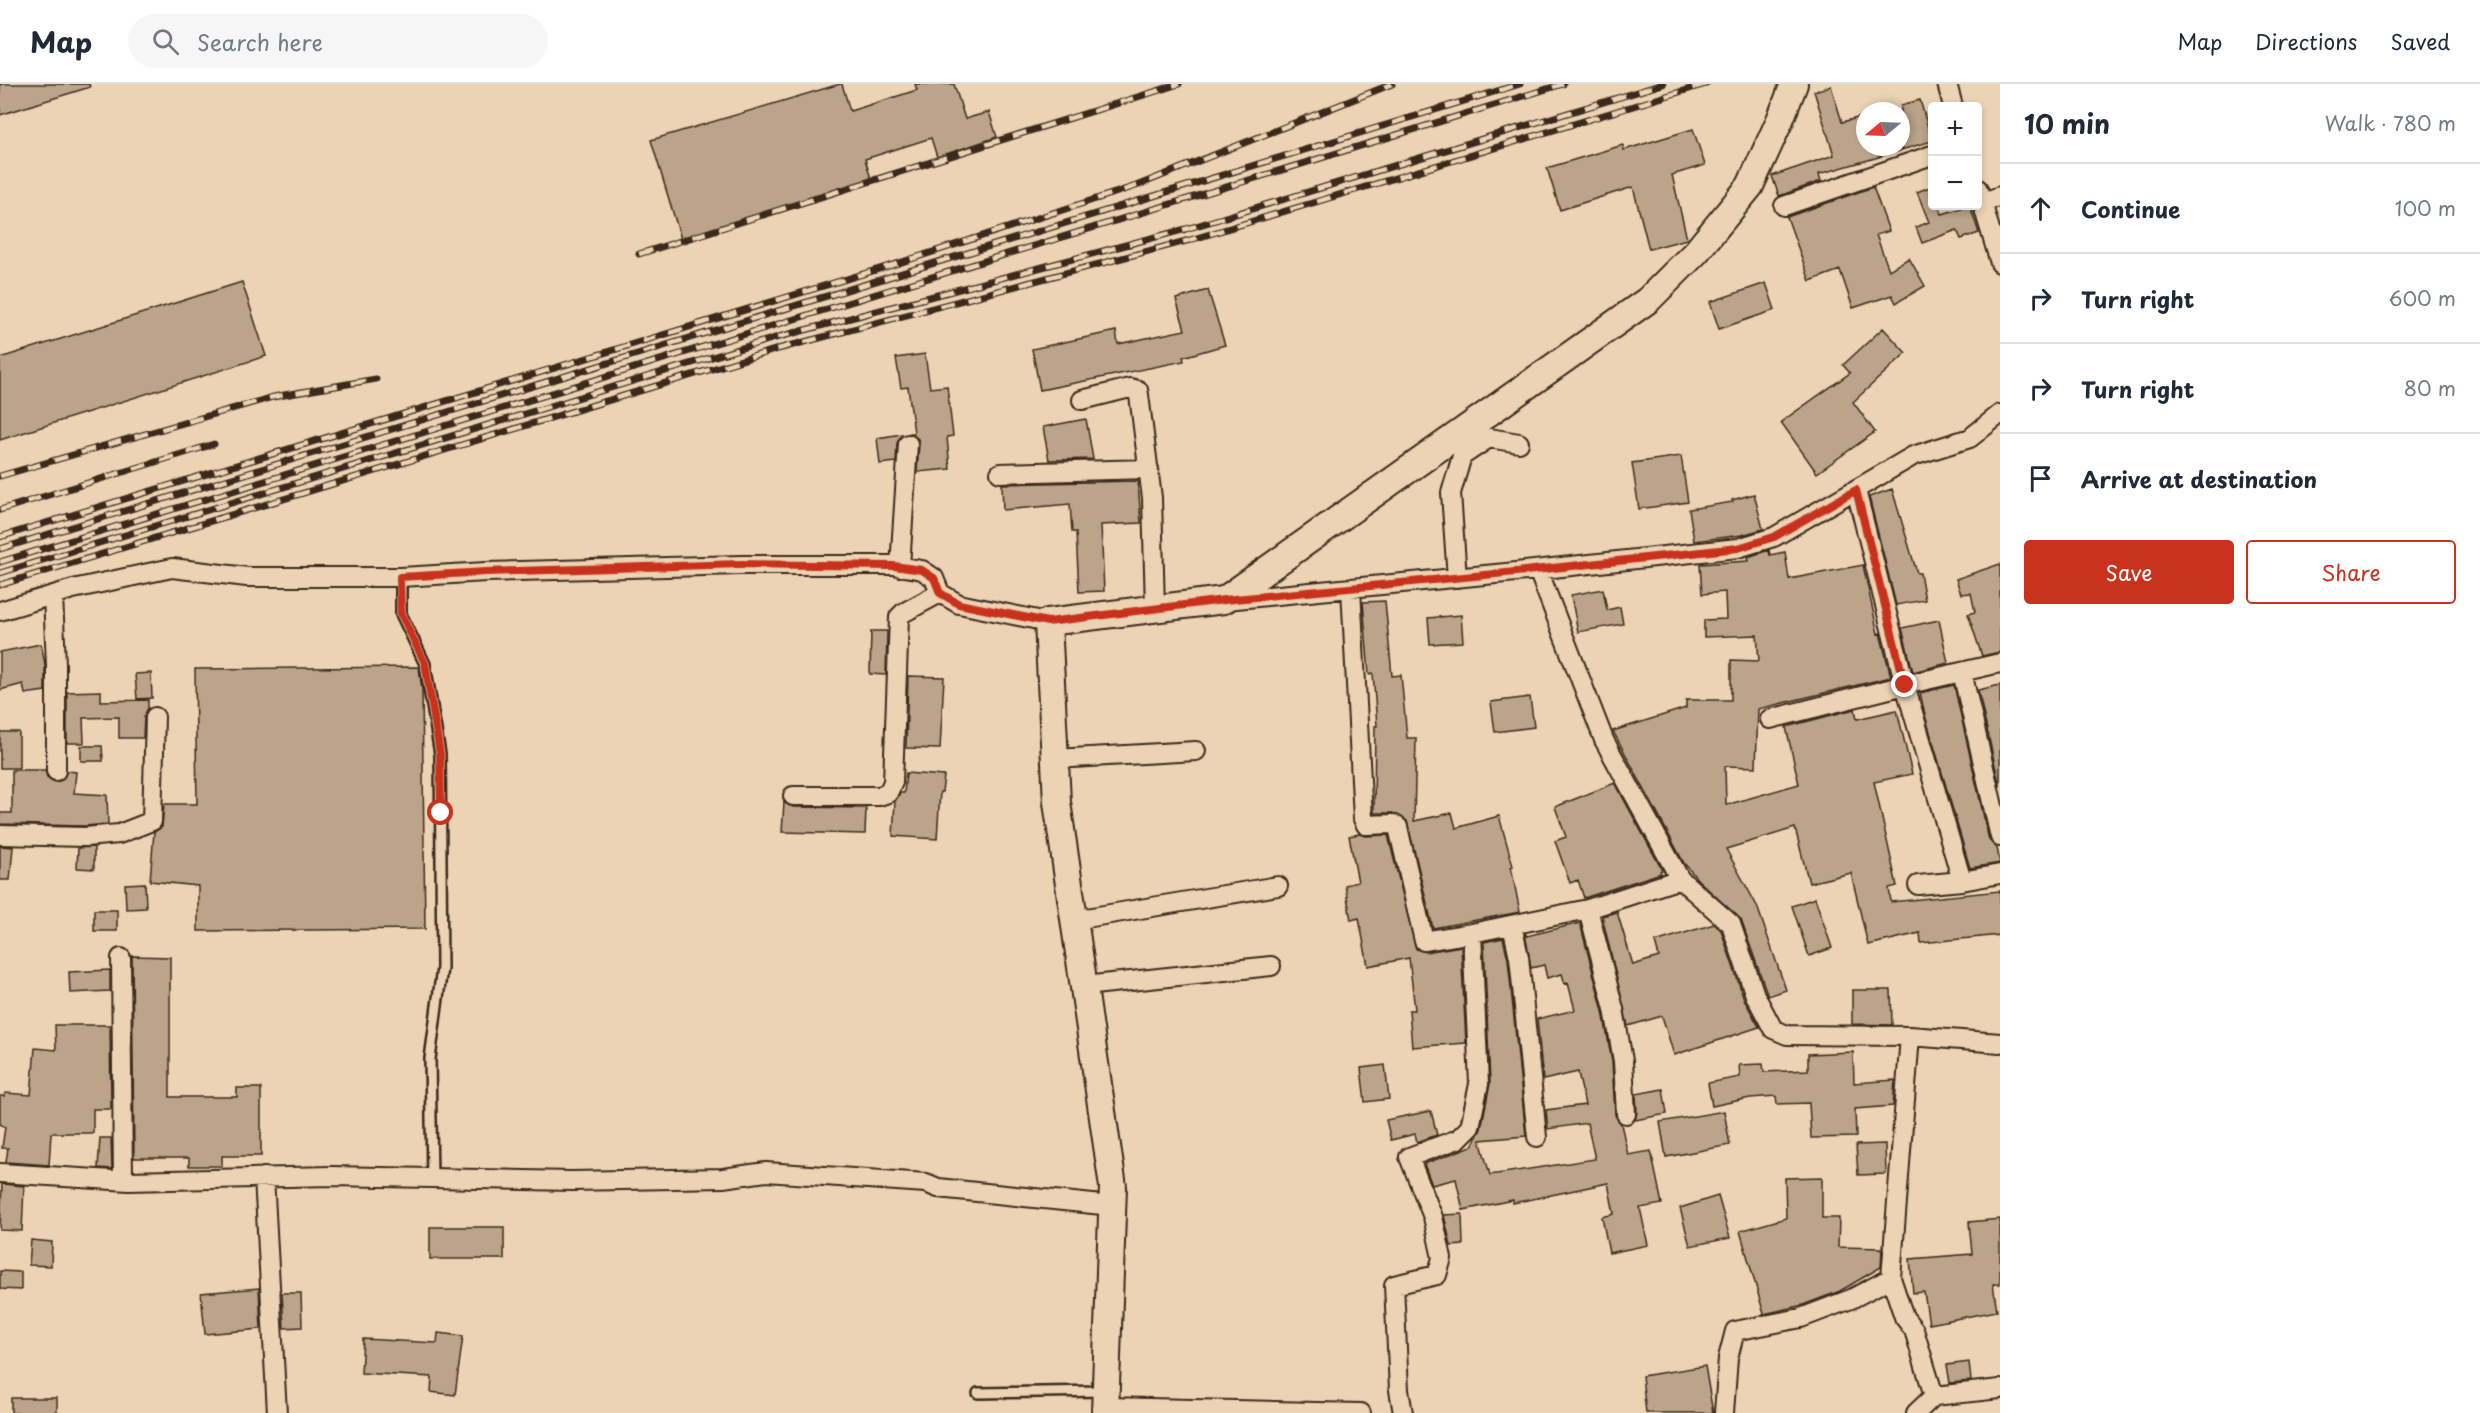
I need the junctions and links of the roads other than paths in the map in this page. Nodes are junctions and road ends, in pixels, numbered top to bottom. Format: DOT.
graph roads {
  1 [pos="1794,84"];
  2 [pos="1947,84"];
  3 [pos="1952,102"];
  4 [pos="1929,156"];
  5 [pos="1982,196"];
  6 [pos="2000,196"];
  7 [pos="1784,206"];
  8 [pos="1982,206"];
  9 [pos="2000,263"];
  10 [pos="1083,400"];
  11 [pos="2000,414"];
  12 [pos="1519,443"];
  13 [pos="908,444"];
  14 [pos="1149,469"];
  15 [pos="1000,473"];
  16 [pos="1856,490"];
  17 [pos="900,567"];
  18 [pos="1538,570"];
  19 [pos="400,577"];
  20 [pos="1457,578"];
  21 [pos="1351,588"];
  22 [pos="940,593"];
  23 [pos="53,595"];
  24 [pos="1224,600"];
  25 [pos="1155,608"];
  26 [pos="0,611"];
  27 [pos="1048,622"];
  28 [pos="2000,663"];
  29 [pos="1962,672"];
  30 [pos="1905,685"];
  31 [pos="155,717"];
  32 [pos="1770,719"];
  33 [pos="1196,751"];
  34 [pos="1055,759"];
  35 [pos="56,771"];
  36 [pos="793,796"];
  37 [pos="0,835"];
  38 [pos="2000,837"];
  39 [pos="2000,874"];
  40 [pos="1680,879"];
  41 [pos="1962,881"];
  42 [pos="1918,885"];
  43 [pos="1278,886"];
  44 [pos="1588,909"];
  45 [pos="1074,920"];
  46 [pos="1512,925"];
  47 [pos="1472,933"];
  48 [pos="121,958"];
  49 [pos="1271,966"];
  50 [pos="1084,986"];
  51 [pos="1910,1036"];
  52 [pos="2000,1043"];
  53 [pos="1626,1114"];
  54 [pos="1537,1137"];
  55 [pos="0,1173"];
  56 [pos="264,1177"];
  57 [pos="432,1178"];
  58 [pos="123,1180"];
  59 [pos="1112,1206"];
  60 [pos="1891,1278"];
  61 [pos="2000,1389"];
  62 [pos="978,1393"];
  63 [pos="1934,1396"];
  64 [pos="1106,1403"];
  65 [pos="277,1413"];
  66 [pos="1361,1413"];
  67 [pos="1403,1413"];
  68 [pos="1724,1413"];
  69 [pos="1916,1413"];
  1 -- 24 [label="street"];
  2 -- 3 [label="street"];
  4 -- 7 [label="street"];
  5 -- 6 [label="street"];
  8 -- 9 [label="street"];
  10 -- 14 [label="street"];
  11 -- 16 [label="street"];
  12 -- 20 [label="street"];
  13 -- 17 [label="street"];
  14 -- 15 [label="street"];
  14 -- 25 [label="street"];
  16 -- 18 [label="street"];
  16 -- 30 [label="street"];
  17 -- 19 [label="street"];
  17 -- 22 [label="street"];
  18 -- 20 [label="street"];
  18 -- 40 [label="street"];
  19 -- 23 [label="street"];
  19 -- 57 [label="lane"];
  20 -- 21 [label="street"];
  21 -- 24 [label="street"];
  21 -- 47 [label="street"];
  22 -- 27 [label="street"];
  22 -- 36 [label="street"];
  23 -- 26 [label="street"];
  23 -- 35 [label="street"];
  24 -- 25 [label="street"];
  25 -- 27 [label="street"];
  27 -- 34 [label="street"];
  28 -- 29 [label="street"];
  29 -- 30 [label="street"];
  29 -- 38 [label="street"];
  30 -- 32 [label="street"];
  30 -- 41 [label="street"];
  31 -- 37 [label="street"];
  33 -- 34 [label="street"];
  34 -- 45 [label="street"];
  39 -- 41 [label="street"];
  40 -- 44 [label="street"];
  40 -- 51 [label="street"];
  41 -- 42 [label="street"];
  43 -- 45 [label="street"];
  44 -- 46 [label="street"];
  44 -- 53 [label="street"];
  45 -- 50 [label="street"];
  46 -- 47 [label="street"];
  46 -- 54 [label="street"];
  47 -- 67 [label="street"];
  48 -- 58 [label="street"];
  49 -- 50 [label="street"];
  50 -- 59 [label="street"];
  51 -- 52 [label="street"];
  51 -- 60 [label="street"];
  55 -- 58 [label="street"];
  56 -- 57 [label="street"];
  56 -- 58 [label="street"];
  56 -- 65 [label="street"];
  57 -- 59 [label="street"];
  59 -- 64 [label="street"];
  60 -- 63 [label="street"];
  60 -- 68 [label="street"];
  61 -- 63 [label="street"];
  62 -- 64 [label="lane"];
  63 -- 69 [label="street"];
  64 -- 66 [label="street"];
}
